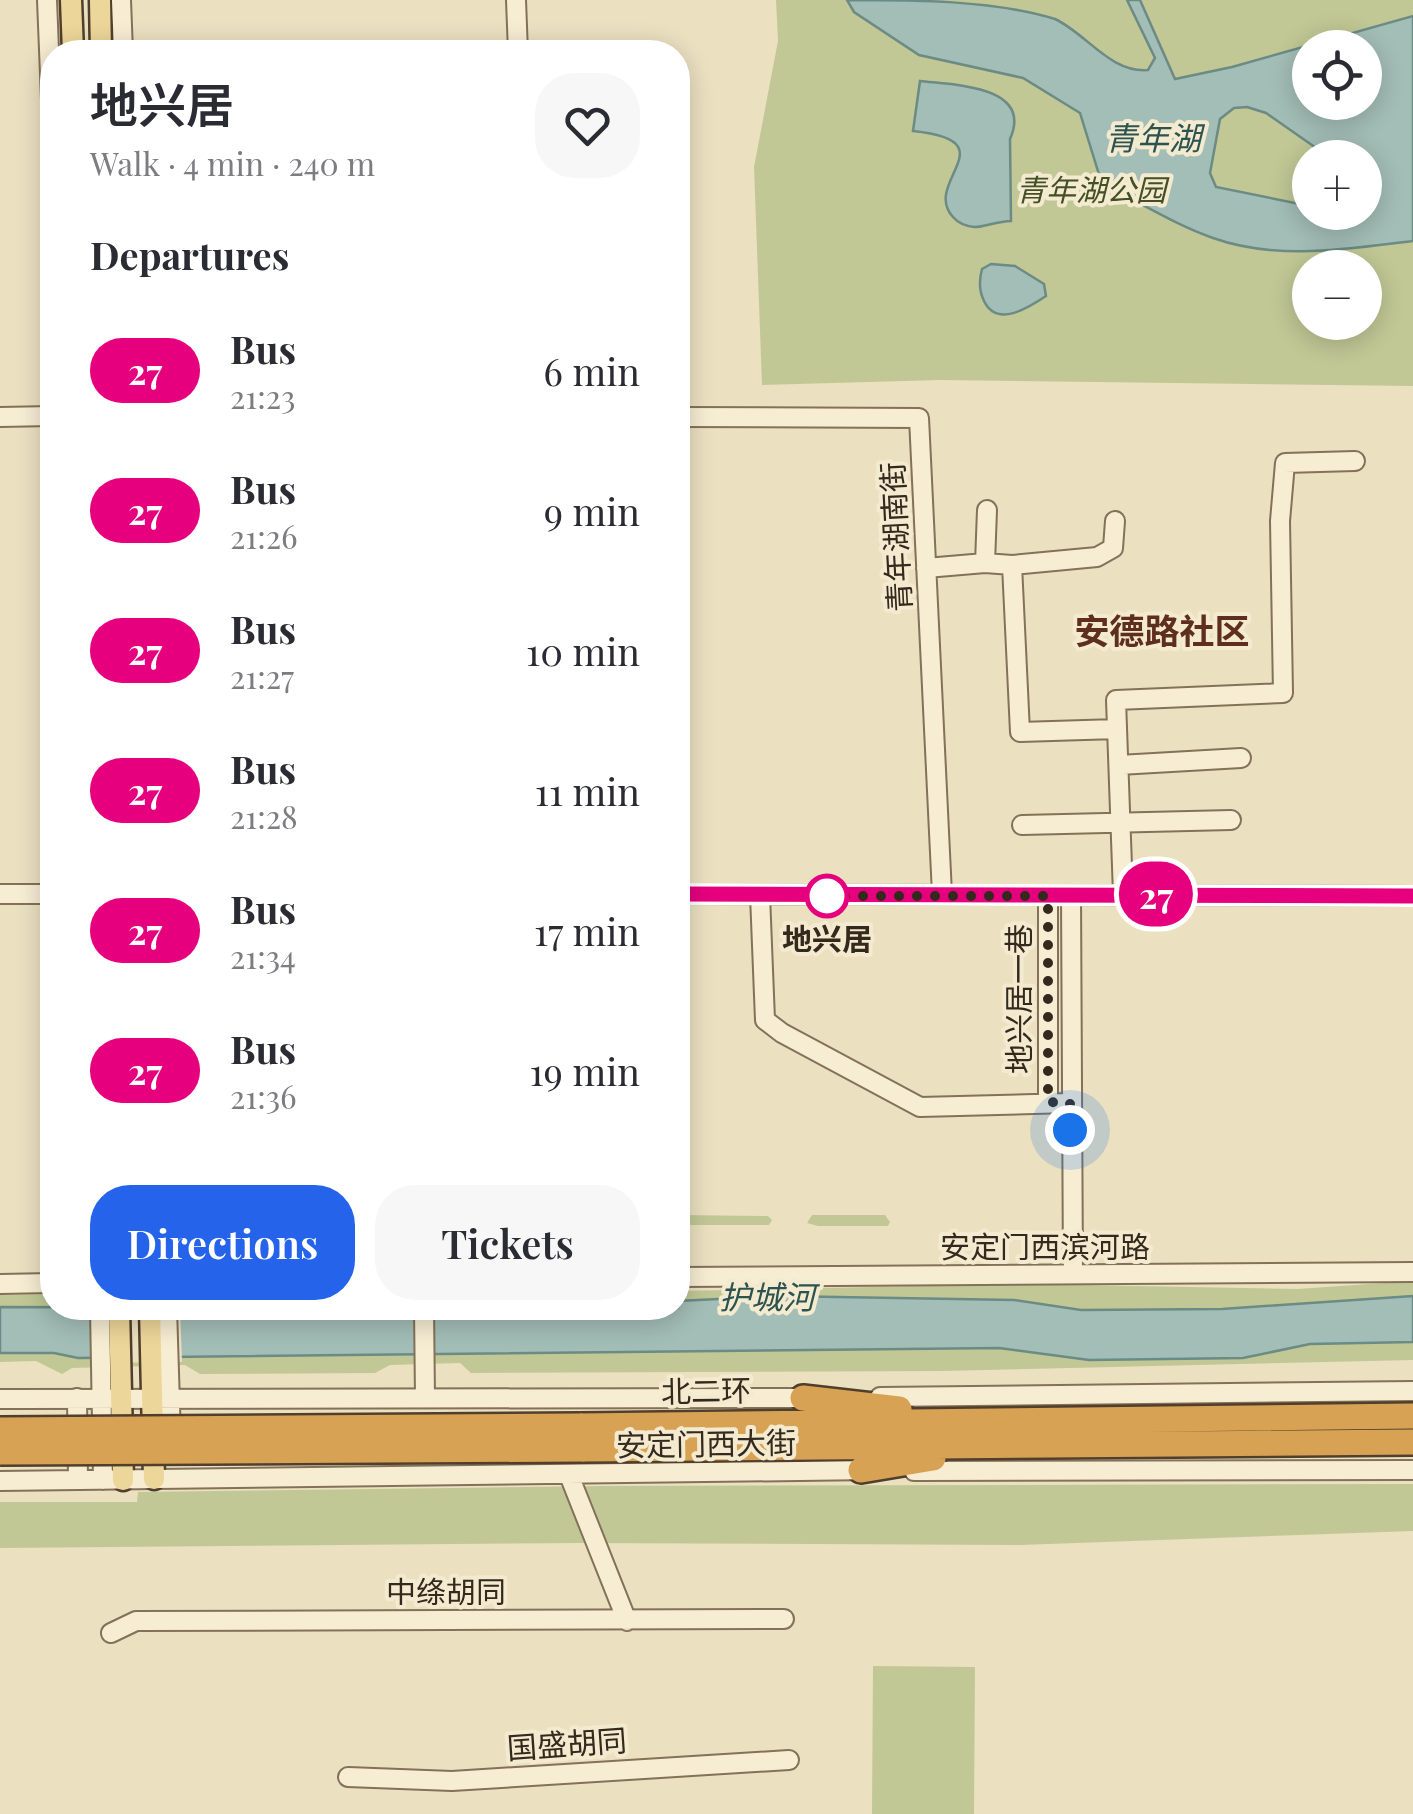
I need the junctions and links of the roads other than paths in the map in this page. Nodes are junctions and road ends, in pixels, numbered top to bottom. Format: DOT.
graph roads {
  1 [pos="47,0"];
  2 [pos="71,0"];
  3 [pos="100,0"];
  4 [pos="122,0"];
  5 [pos="516,0"];
  6 [pos="49,40"];
  7 [pos="73,40"];
  8 [pos="102,40"];
  9 [pos="123,40"];
  10 [pos="518,40"];
  11 [pos="40,416"];
  12 [pos="0,417"];
  13 [pos="690,417"];
  14 [pos="1355,462"];
  15 [pos="986,510"];
  16 [pos="1115,521"];
  17 [pos="985,563"];
  18 [pos="1012,565"];
  19 [pos="926,568"];
  20 [pos="1118,729"];
  21 [pos="1241,758"];
  22 [pos="1118,765"];
  23 [pos="1231,820"];
  24 [pos="1120,823"];
  25 [pos="1022,825"];
  26 [pos="0,894"];
  27 [pos="40,894"];
  28 [pos="690,894"];
  29 [pos="942,894"];
  30 [pos="1123,894"];
  31 [pos="1071,895"];
  32 [pos="760,896"];
  33 [pos="1048,896"];
  34 [pos="1413,896"];
  35 [pos="1048,1102"];
  36 [pos="1070,1103"];
  37 [pos="1413,1272"];
  38 [pos="1073,1274"];
  39 [pos="690,1278"];
  40 [pos="0,1284"];
  41 [pos="40,1284"];
  42 [pos="102,1320"];
  43 [pos="118,1320"];
  44 [pos="152,1320"];
  45 [pos="165,1320"];
  46 [pos="424,1320"];
  47 [pos="161,1375"];
  48 [pos="112,1388"];
  49 [pos="1413,1392"];
  50 [pos="77,1398"];
  51 [pos="162,1398"];
  52 [pos="206,1398"];
  53 [pos="426,1398"];
  54 [pos="804,1398"];
  55 [pos="0,1399"];
  56 [pos="1413,1416"];
  57 [pos="0,1430"];
  58 [pos="1005,1433"];
  59 [pos="1413,1442"];
  60 [pos="0,1452"];
  61 [pos="862,1470"];
  62 [pos="1413,1470"];
  63 [pos="569,1475"];
  64 [pos="206,1478"];
  65 [pos="163,1479"];
  66 [pos="78,1480"];
  67 [pos="113,1480"];
  68 [pos="0,1481"];
  69 [pos="784,1620"];
  70 [pos="627,1621"];
  71 [pos="111,1633"];
  72 [pos="789,1760"];
  73 [pos="348,1777"];
  1 -- 6 [label="street"];
  2 -- 7 [label="main road"];
  3 -- 8 [label="main road"];
  4 -- 9 [label="street"];
  5 -- 10 [label="street"];
  11 -- 12 [label="street"];
  13 -- 19 [label="street, 青年湖南街"];
  14 -- 20 [label="street"];
  15 -- 17 [label="street"];
  16 -- 18 [label="street"];
  17 -- 18 [label="street"];
  17 -- 19 [label="street"];
  18 -- 20 [label="street"];
  19 -- 29 [label="street, 青年湖南街"];
  20 -- 22 [label="street"];
  21 -- 22 [label="street"];
  22 -- 24 [label="street"];
  23 -- 24 [label="street"];
  24 -- 25 [label="street"];
  24 -- 30 [label="street"];
  26 -- 27 [label="street"];
  28 -- 32 [label="street"];
  29 -- 32 [label="street"];
  29 -- 33 [label="street"];
  30 -- 31 [label="street"];
  30 -- 34 [label="street"];
  31 -- 33 [label="street"];
  31 -- 36 [label="street, 地兴居一巷"];
  32 -- 35 [label="street"];
  33 -- 35 [label="street, 地兴居一巷"];
  35 -- 36 [label="street"];
  36 -- 38 [label="street, 地兴居一巷"];
  37 -- 38 [label="street, 安定门西滨河路"];
  38 -- 39 [label="street, 安定门西滨河路"];
  40 -- 41 [label="street"];
  42 -- 48 [label="street"];
  43 -- 48 [label="main road"];
  44 -- 47 [label="main road"];
  45 -- 47 [label="street"];
  46 -- 53 [label="street"];
  47 -- 51 [label="main road"];
  48 -- 50 [label="street, 安定门西大街"];
  48 -- 51 [label="street, 安定门西大街"];
  48 -- 67 [label="main road"];
  49 -- 54 [label="street, 安定门西大街"];
  50 -- 55 [label="street, 安定门西大街"];
  50 -- 66 [label="street"];
  51 -- 52 [label="street, 安定门西大街"];
  51 -- 65 [label="main road"];
  52 -- 53 [label="street, 安定门西大街"];
  52 -- 64 [label="street"];
  53 -- 54 [label="street, 安定门西大街"];
  54 -- 58 [label="highway"];
  56 -- 58 [label="highway, 北二环"];
  57 -- 58 [label="highway, 北二环, bridge"];
  58 -- 59 [label="highway, 北二环"];
  58 -- 60 [label="highway, 北二环, bridge"];
  58 -- 61 [label="highway"];
  61 -- 62 [label="street, 安定门西大街"];
  61 -- 63 [label="street, 安定门西大街"];
  63 -- 64 [label="street, 安定门西大街"];
  63 -- 70 [label="street"];
  64 -- 65 [label="street, 安定门西大街"];
  65 -- 67 [label="street, 安定门西大街"];
  66 -- 67 [label="street, 安定门西大街"];
  66 -- 68 [label="street, 安定门西大街"];
  69 -- 70 [label="street, 中绦胡同"];
  70 -- 71 [label="street, 中绦胡同"];
  72 -- 73 [label="street, 国盛胡同"];
}
